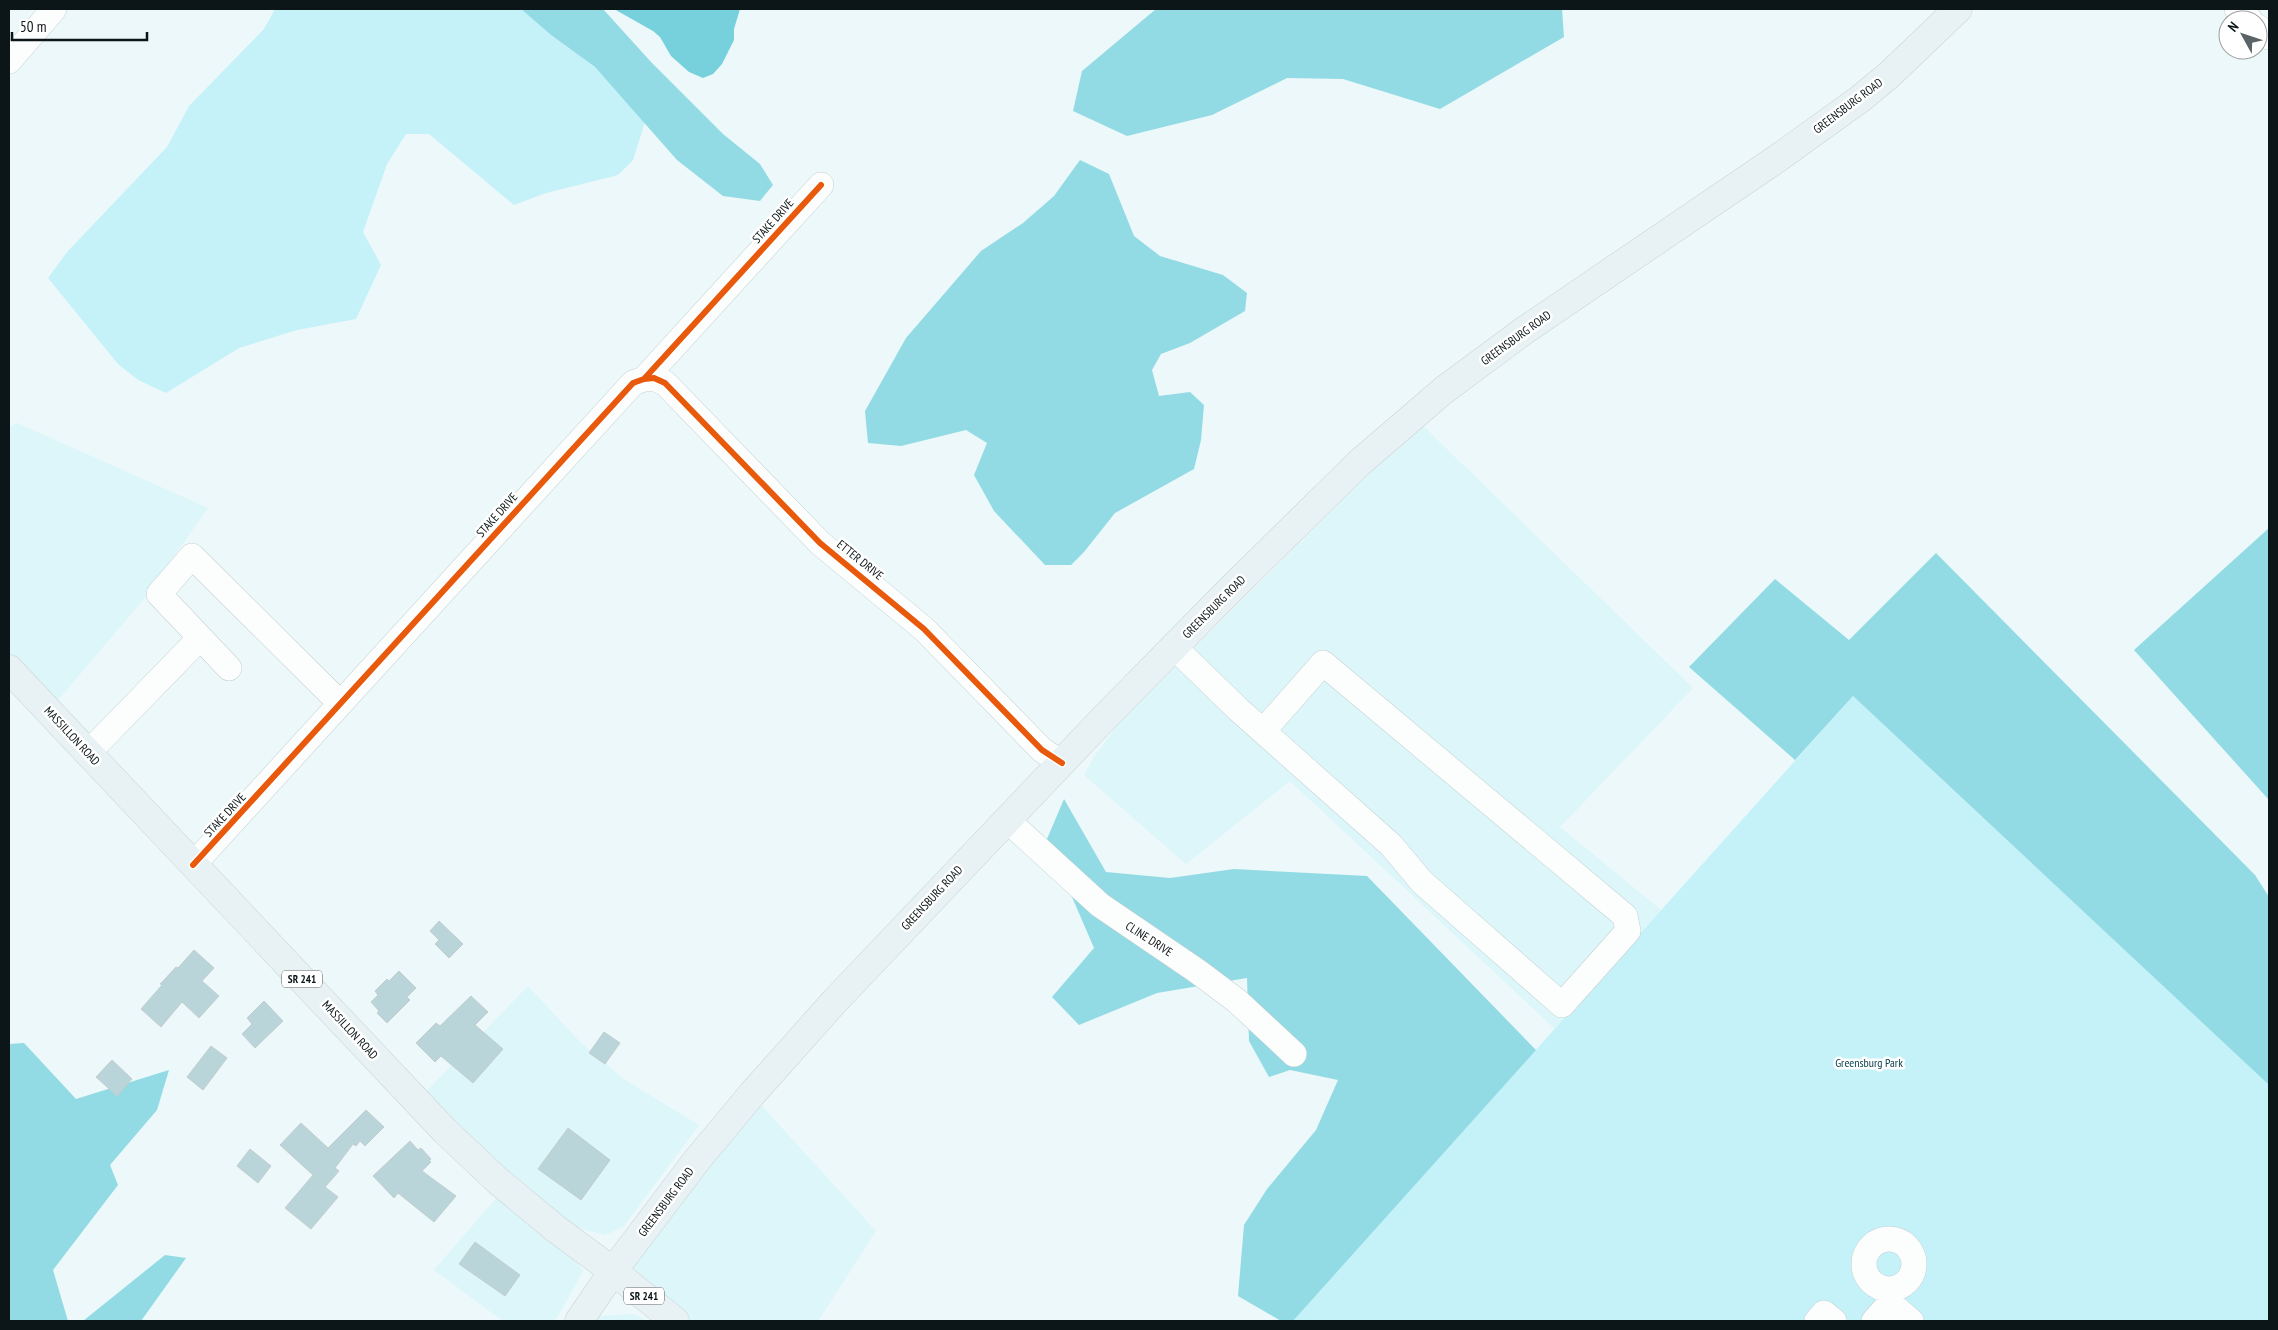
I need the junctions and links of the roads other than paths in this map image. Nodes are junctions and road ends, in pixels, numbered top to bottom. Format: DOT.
graph roads {
  1 [pos="54,9"];
  2 [pos="1958,9"];
  3 [pos="9,61"];
  4 [pos="821,185"];
  5 [pos="644,379"];
  6 [pos="200,638"];
  7 [pos="1174,646"];
  8 [pos="229,668"];
  9 [pos="9,669"];
  10 [pos="340,703"];
  11 [pos="1264,731"];
  12 [pos="88,753"];
  13 [pos="1062,763"];
  14 [pos="1007,820"];
  15 [pos="193,865"];
  16 [pos="1294,1054"];
  17 [pos="613,1271"];
  18 [pos="1885,1305"];
  19 [pos="579,1321"];
  20 [pos="675,1321"];
  21 [pos="1817,1321"];
  22 [pos="1834,1321"];
  23 [pos="1911,1321"];
  1 -- 3 [label="street"];
  2 -- 7 [label="main road, GREENSBURG ROAD"];
  4 -- 5 [label="street, STAKE DRIVE"];
  5 -- 10 [label="street, STAKE DRIVE"];
  5 -- 13 [label="street, ETTER DRIVE"];
  6 -- 8 [label="street"];
  6 -- 10 [label="street"];
  6 -- 12 [label="street"];
  7 -- 11 [label="street"];
  7 -- 13 [label="main road, GREENSBURG ROAD"];
  9 -- 12 [label="main road, MASSILLON ROAD / SR 241"];
  10 -- 15 [label="street, STAKE DRIVE"];
  11 -- 11 [label="street"];
  12 -- 15 [label="main road, MASSILLON ROAD / SR 241"];
  13 -- 14 [label="main road, GREENSBURG ROAD"];
  14 -- 16 [label="street, CLINE DRIVE"];
  14 -- 17 [label="main road, GREENSBURG ROAD"];
  15 -- 17 [label="main road, MASSILLON ROAD / SR 241"];
  17 -- 19 [label="main road, GREENSBURG ROAD"];
  17 -- 20 [label="main road, MASSILLON ROAD / SR 241"];
  18 -- 23 [label="street"];
  21 -- 22 [label="street"];
}
